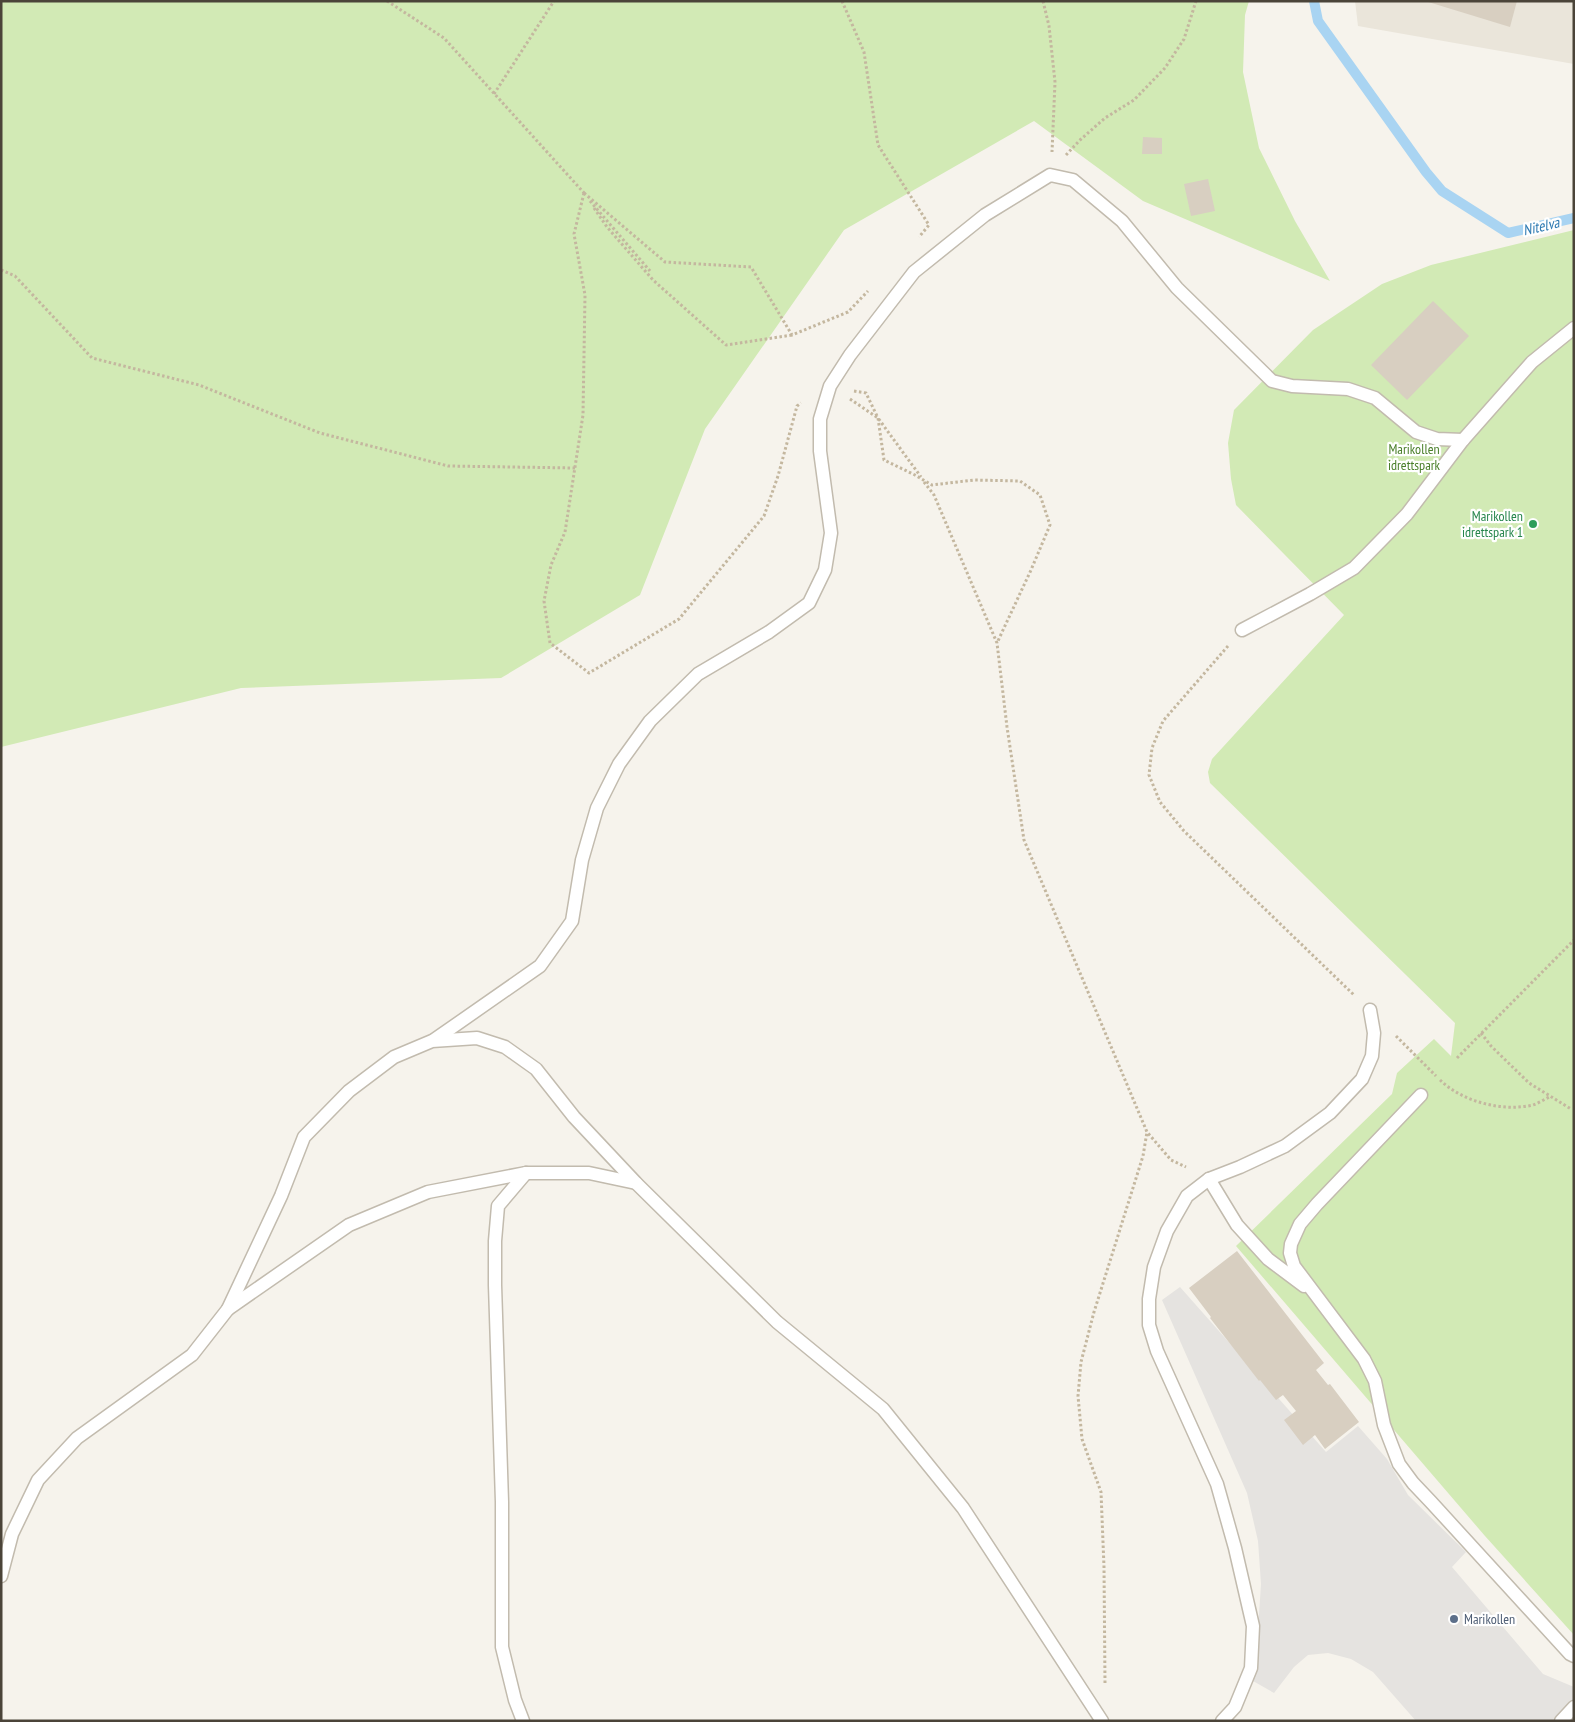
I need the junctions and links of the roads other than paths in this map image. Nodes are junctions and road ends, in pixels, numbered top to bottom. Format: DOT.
graph roads {
  1 [pos="1574,328"];
  2 [pos="1463,440"];
  3 [pos="1242,630"];
  4 [pos="1370,1010"];
  5 [pos="432,1041"];
  6 [pos="1422,1095"];
  7 [pos="526,1173"];
  8 [pos="1209,1179"];
  9 [pos="636,1184"];
  10 [pos="1318,1297"];
  11 [pos="228,1309"];
  12 [pos="1,1576"];
  13 [pos="1574,1656"];
  14 [pos="1574,1707"];
  15 [pos="523,1721"];
  16 [pos="1102,1721"];
  17 [pos="1222,1721"];
  18 [pos="1561,1721"];
  1 -- 2 [label="lane"];
  2 -- 3 [label="lane"];
  2 -- 5 [label="lane"];
  4 -- 8 [label="lane"];
  5 -- 9 [label="lane"];
  5 -- 11 [label="lane"];
  6 -- 10 [label="lane"];
  7 -- 9 [label="lane"];
  7 -- 11 [label="lane"];
  7 -- 15 [label="lane"];
  8 -- 10 [label="lane"];
  8 -- 17 [label="lane"];
  9 -- 16 [label="lane"];
  10 -- 13 [label="lane"];
  11 -- 12 [label="lane"];
  14 -- 18 [label="lane"];
}
